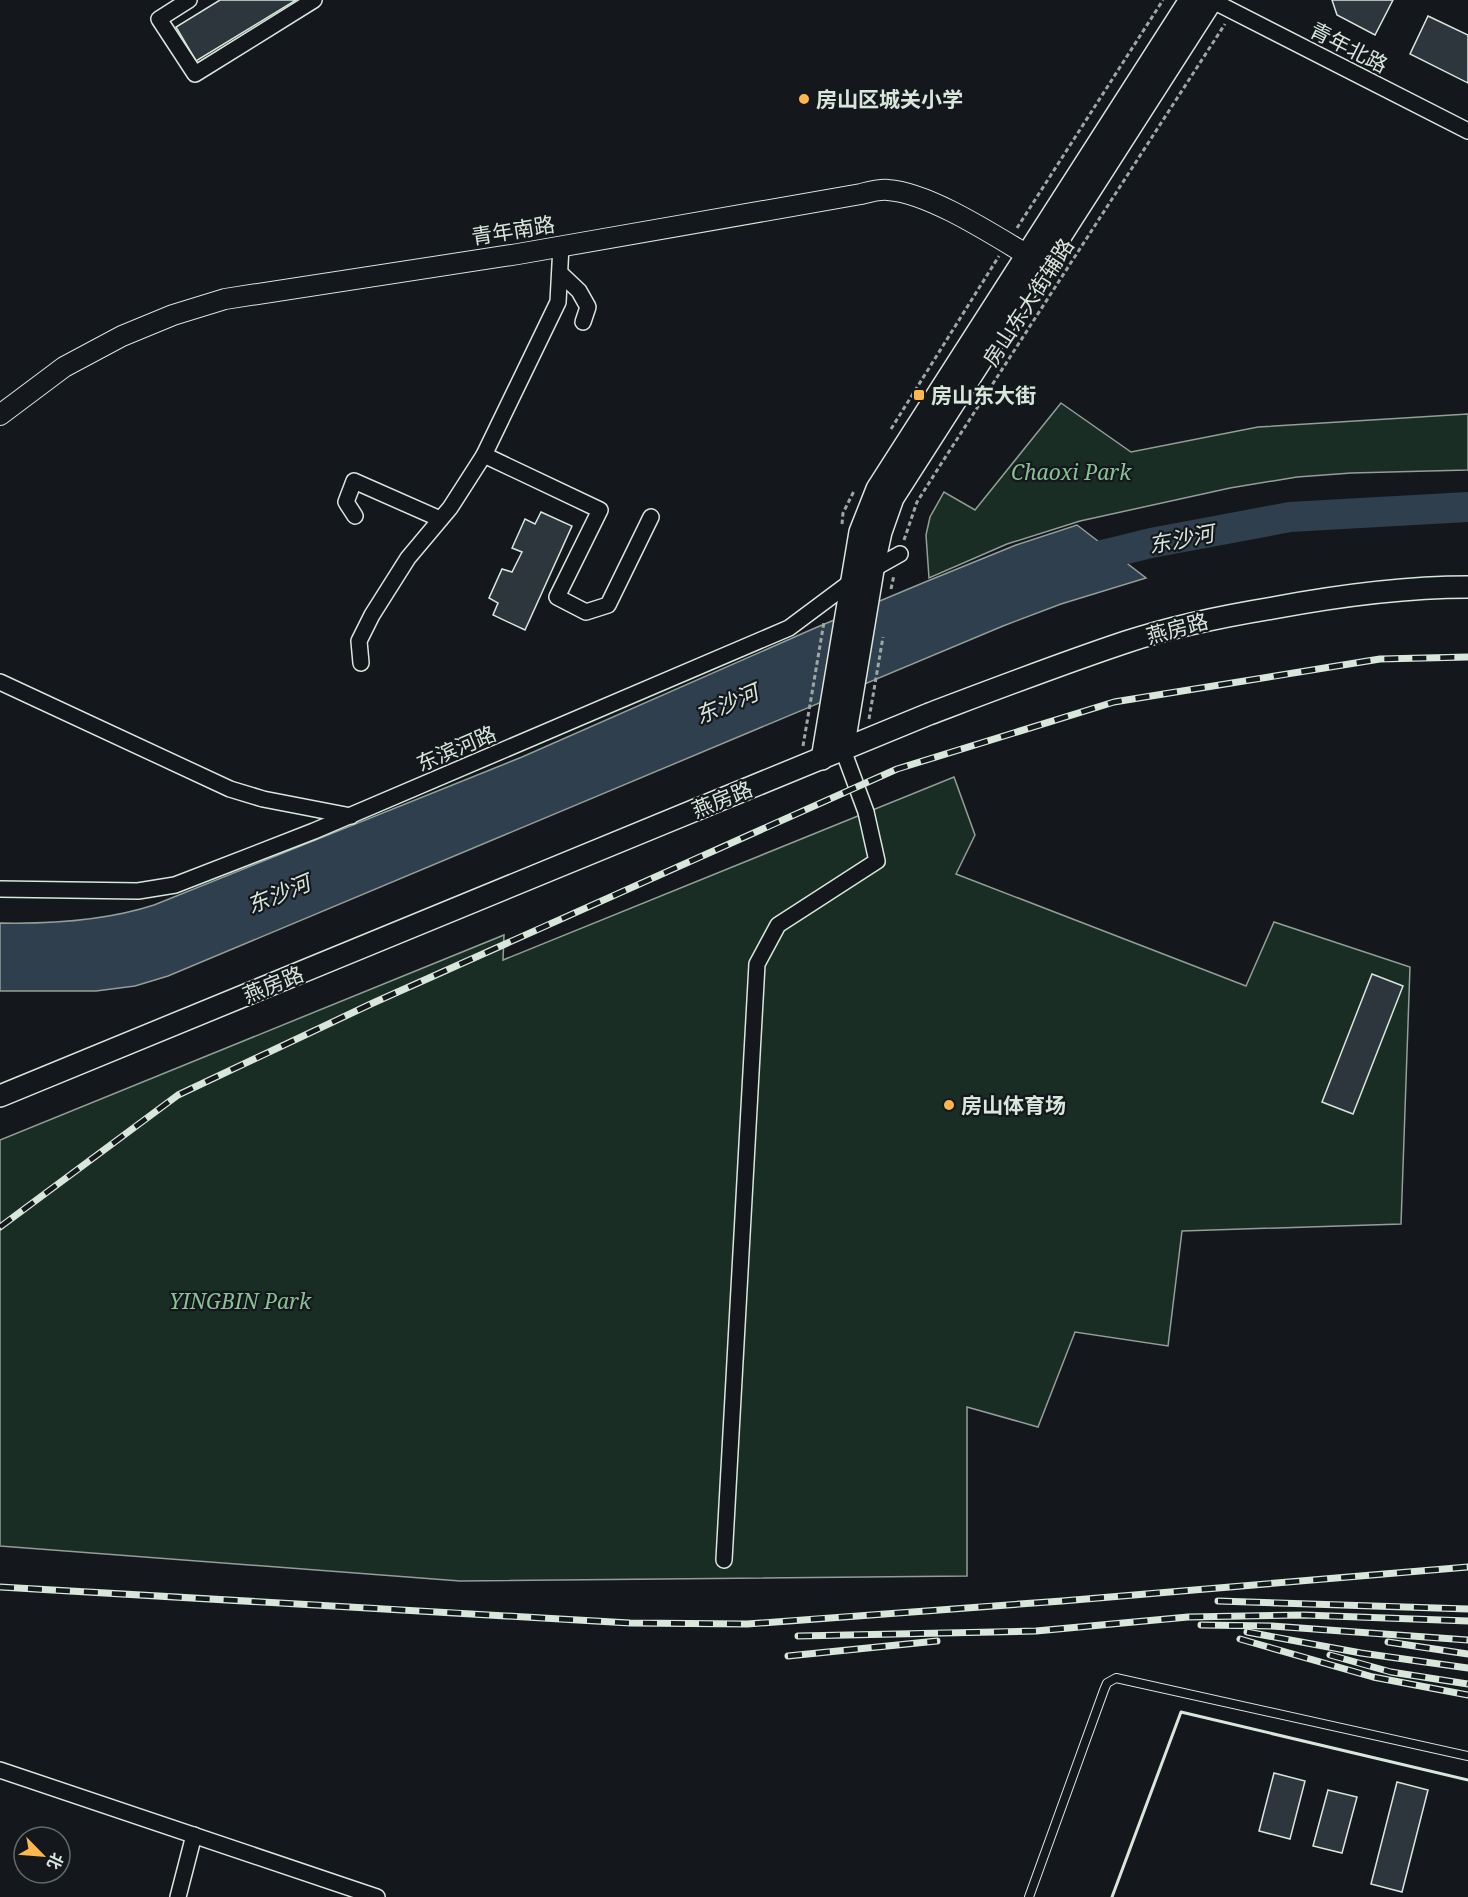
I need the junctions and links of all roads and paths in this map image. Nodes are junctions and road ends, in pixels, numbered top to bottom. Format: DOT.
graph roads {
  1 [pos="189,0"];
  2 [pos="314,0"];
  3 [pos="1190,0"];
  4 [pos="1212,0"];
  5 [pos="1233,12"];
  6 [pos="1468,131"];
  7 [pos="561,246"];
  8 [pos="1035,260"];
  9 [pos="560,273"];
  10 [pos="583,322"];
  11 [pos="0,414"];
  12 [pos="484,455"];
  13 [pos="356,516"];
  14 [pos="651,517"];
  15 [pos="440,519"];
  16 [pos="900,554"];
  17 [pos="873,569"];
  18 [pos="852,581"];
  19 [pos="1468,587"];
  20 [pos="890,591"];
  21 [pos="825,614"];
  22 [pos="883,634"];
  23 [pos="361,663"];
  24 [pos="0,682"];
  25 [pos="871,710"];
  26 [pos="805,730"];
  27 [pos="843,750"];
  28 [pos="822,759"];
  29 [pos="351,816"];
  30 [pos="0,889"];
  31 [pos="0,1096"];
  32 [pos="724,1560"];
  33 [pos="1468,1756"];
  34 [pos="0,1770"];
  35 [pos="194,1835"];
  36 [pos="178,1897"];
  37 [pos="377,1897"];
  38 [pos="1029,1897"];
  1 -- 2 [label="street"];
  3 -- 8 [label="main road"];
  4 -- 5 [label="street, 青年北路"];
  4 -- 8 [label="main road"];
  5 -- 6 [label="street, 青年北路"];
  5 -- 16 [label="path, 房山东大街辅路"];
  7 -- 8 [label="street, 青年南路"];
  7 -- 9 [label="street"];
  7 -- 11 [label="street, 青年南路"];
  8 -- 17 [label="main road"];
  8 -- 18 [label="main road"];
  9 -- 10 [label="street"];
  9 -- 12 [label="street"];
  12 -- 14 [label="street"];
  12 -- 15 [label="street"];
  13 -- 15 [label="street"];
  15 -- 23 [label="street"];
  16 -- 17 [label="street, 东滨河路"];
  16 -- 20 [label="path, 房山东大街辅路"];
  17 -- 18 [label="street, 东滨河路"];
  17 -- 27 [label="main road"];
  18 -- 28 [label="main road"];
  18 -- 29 [label="street, 东滨河路"];
  19 -- 27 [label="main road, 燕房路"];
  21 -- 26 [label="path"];
  22 -- 25 [label="path"];
  24 -- 29 [label="street"];
  27 -- 28 [label="main road, 燕房路"];
  27 -- 32 [label="street"];
  28 -- 31 [label="main road, 燕房路"];
  29 -- 30 [label="street, 东滨河路"];
  33 -- 38 [label="lane"];
  34 -- 35 [label="street"];
  35 -- 36 [label="street"];
  35 -- 37 [label="street"];
}
